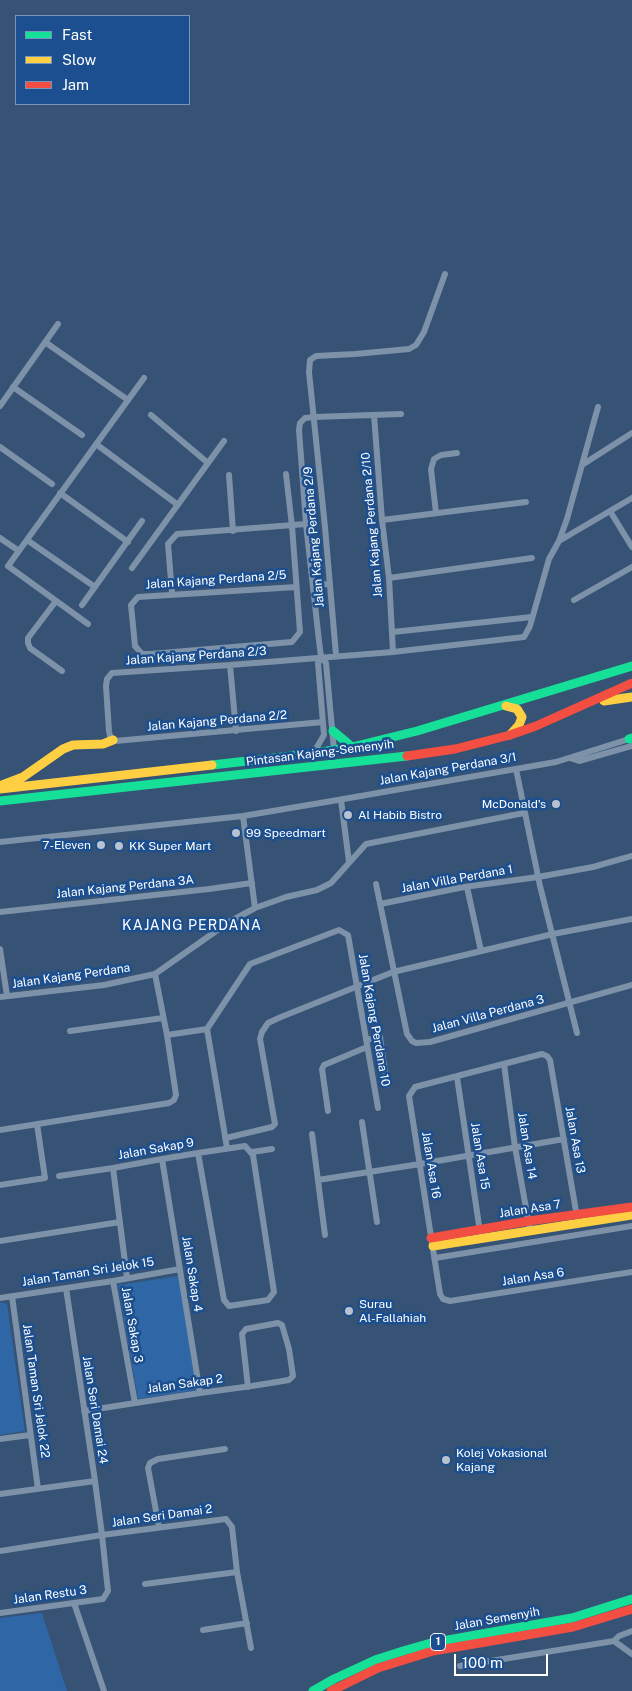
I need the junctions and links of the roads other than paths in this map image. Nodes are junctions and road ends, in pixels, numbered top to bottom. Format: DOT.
graph roads {
  1 [pos="445,274"];
  2 [pos="58,324"];
  3 [pos="45,342"];
  4 [pos="144,378"];
  5 [pos="13,388"];
  6 [pos="128,400"];
  7 [pos="0,406"];
  8 [pos="598,408"];
  9 [pos="401,414"];
  10 [pos="374,415"];
  11 [pos="151,416"];
  12 [pos="314,417"];
  13 [pos="632,433"];
  14 [pos="82,435"];
  15 [pos="224,441"];
  16 [pos="96,444"];
  17 [pos="0,447"];
  18 [pos="458,454"];
  19 [pos="208,463"];
  20 [pos="582,465"];
  21 [pos="286,474"];
  22 [pos="229,475"];
  23 [pos="52,484"];
  24 [pos="60,493"];
  25 [pos="632,498"];
  26 [pos="526,502"];
  27 [pos="178,505"];
  28 [pos="610,512"];
  29 [pos="436,513"];
  30 [pos="382,520"];
  31 [pos="142,521"];
  32 [pos="306,524"];
  33 [pos="292,526"];
  34 [pos="233,530"];
  35 [pos="0,538"];
  36 [pos="27,540"];
  37 [pos="560,541"];
  38 [pos="128,542"];
  39 [pos="632,548"];
  40 [pos="19,551"];
  41 [pos="532,558"];
  42 [pos="632,567"];
  43 [pos="132,568"];
  44 [pos="389,578"];
  45 [pos="330,584"];
  46 [pos="313,585"];
  47 [pos="296,586"];
  48 [pos="95,588"];
  49 [pos="172,593"];
  50 [pos="574,600"];
  51 [pos="56,601"];
  52 [pos="82,605"];
  53 [pos="532,617"];
  54 [pos="88,624"];
  55 [pos="393,632"];
  56 [pos="393,652"];
  57 [pos="336,655"];
  58 [pos="321,657"];
  59 [pos="230,666"];
  60 [pos="632,666"];
  61 [pos="62,671"];
  62 [pos="632,683"];
  63 [pos="632,697"];
  64 [pos="600,699"];
  65 [pos="506,706"];
  66 [pos="323,722"];
  67 [pos="236,731"];
  68 [pos="333,731"];
  69 [pos="510,735"];
  70 [pos="113,740"];
  71 [pos="631,740"];
  72 [pos="352,747"];
  73 [pos="334,750"];
  74 [pos="310,754"];
  75 [pos="516,769"];
  76 [pos="0,788"];
  77 [pos="341,800"];
  78 [pos="0,801"];
  79 [pos="524,814"];
  80 [pos="243,816"];
  81 [pos="0,842"];
  82 [pos="632,856"];
  83 [pos="349,862"];
  84 [pos="538,877"];
  85 [pos="252,882"];
  86 [pos="376,884"];
  87 [pos="468,887"];
  88 [pos="380,904"];
  89 [pos="255,908"];
  90 [pos="0,912"];
  91 [pos="632,919"];
  92 [pos="553,934"];
  93 [pos="0,949"];
  94 [pos="481,950"];
  95 [pos="394,972"];
  96 [pos="155,974"];
  97 [pos="632,985"];
  98 [pos="357,986"];
  99 [pos="3,996"];
  100 [pos="569,1004"];
  101 [pos="164,1018"];
  102 [pos="207,1029"];
  103 [pos="70,1031"];
  104 [pos="577,1033"];
  105 [pos="167,1035"];
  106 [pos="367,1043"];
  107 [pos="504,1064"];
  108 [pos="457,1077"];
  109 [pos="387,1085"];
  110 [pos="378,1108"];
  111 [pos="328,1111"];
  112 [pos="362,1122"];
  113 [pos="37,1124"];
  114 [pos="0,1130"];
  115 [pos="312,1134"];
  116 [pos="226,1138"];
  117 [pos="564,1139"];
  118 [pos="516,1147"];
  119 [pos="228,1148"];
  120 [pos="272,1149"];
  121 [pos="198,1153"];
  122 [pos="252,1154"];
  123 [pos="468,1155"];
  124 [pos="162,1159"];
  125 [pos="420,1164"];
  126 [pos="113,1168"];
  127 [pos="370,1172"];
  128 [pos="59,1176"];
  129 [pos="318,1180"];
  130 [pos="0,1185"];
  131 [pos="631,1212"];
  132 [pos="578,1218"];
  133 [pos="528,1221"];
  134 [pos="120,1222"];
  135 [pos="377,1222"];
  136 [pos="632,1228"];
  137 [pos="530,1230"];
  138 [pos="480,1234"];
  139 [pos="325,1235"];
  140 [pos="0,1241"];
  141 [pos="432,1242"];
  142 [pos="435,1258"];
  143 [pos="180,1269"];
  144 [pos="632,1272"];
  145 [pos="127,1278"];
  146 [pos="113,1281"];
  147 [pos="66,1288"];
  148 [pos="440,1294"];
  149 [pos="12,1296"];
  150 [pos="0,1298"];
  151 [pos="248,1387"];
  152 [pos="200,1393"];
  153 [pos="135,1403"];
  154 [pos="84,1411"];
  155 [pos="30,1435"];
  156 [pos="0,1439"];
  157 [pos="225,1449"];
  158 [pos="95,1481"];
  159 [pos="38,1489"];
  160 [pos="0,1494"];
  161 [pos="159,1527"];
  162 [pos="102,1535"];
  163 [pos="0,1551"];
  164 [pos="237,1572"];
  165 [pos="146,1584"];
  166 [pos="103,1599"];
  167 [pos="632,1599"];
  168 [pos="74,1603"];
  169 [pos="632,1609"];
  170 [pos="0,1613"];
  171 [pos="247,1622"];
  172 [pos="203,1630"];
  173 [pos="632,1630"];
  174 [pos="614,1641"];
  175 [pos="251,1648"];
  176 [pos="632,1654"];
  177 [pos="460,1666"];
  178 [pos="104,1691"];
  179 [pos="313,1691"];
  180 [pos="331,1691"];
  1 -- 12 [label="street, Jalan Kajang Perdana 2/9"];
  2 -- 3 [label="street"];
  3 -- 5 [label="street"];
  3 -- 6 [label="street"];
  4 -- 6 [label="street"];
  5 -- 7 [label="street"];
  5 -- 14 [label="street"];
  6 -- 16 [label="street"];
  8 -- 20 [label="street"];
  9 -- 10 [label="street"];
  10 -- 12 [label="street"];
  10 -- 30 [label="street, Jalan Kajang Perdana 2/10"];
  11 -- 19 [label="street"];
  12 -- 32 [label="street"];
  12 -- 45 [label="street, Jalan Kajang Perdana 2/9"];
  13 -- 20 [label="street"];
  15 -- 19 [label="street"];
  16 -- 24 [label="street"];
  16 -- 27 [label="street"];
  17 -- 23 [label="street"];
  18 -- 29 [label="street"];
  19 -- 27 [label="street"];
  20 -- 37 [label="street"];
  21 -- 33 [label="street"];
  22 -- 34 [label="street"];
  24 -- 36 [label="street"];
  24 -- 38 [label="street"];
  25 -- 28 [label="street"];
  26 -- 29 [label="street"];
  27 -- 43 [label="street"];
  28 -- 37 [label="street"];
  28 -- 39 [label="street"];
  29 -- 30 [label="street"];
  30 -- 44 [label="street, Jalan Kajang Perdana 2/10"];
  31 -- 38 [label="street"];
  32 -- 33 [label="street"];
  32 -- 46 [label="street"];
  33 -- 34 [label="street"];
  33 -- 47 [label="street"];
  34 -- 49 [label="street"];
  35 -- 40 [label="street"];
  36 -- 40 [label="street"];
  36 -- 48 [label="street"];
  37 -- 53 [label="street"];
  38 -- 48 [label="street"];
  40 -- 51 [label="street"];
  41 -- 44 [label="street"];
  42 -- 50 [label="street"];
  44 -- 55 [label="street, Jalan Kajang Perdana 2/10"];
  45 -- 46 [label="street"];
  45 -- 57 [label="street, Jalan Kajang Perdana 2/9"];
  46 -- 58 [label="street"];
  47 -- 49 [label="street, Jalan Kajang Perdana 2/5"];
  47 -- 49 [label="street, Jalan Kajang Perdana 2/5"];
  48 -- 52 [label="street"];
  51 -- 54 [label="street"];
  51 -- 61 [label="street"];
  53 -- 55 [label="street"];
  53 -- 56 [label="street, Jalan Kajang Perdana 2/3"];
  55 -- 56 [label="street, Jalan Kajang Perdana 2/10"];
  56 -- 57 [label="street, Jalan Kajang Perdana 2/3"];
  57 -- 58 [label="street, Jalan Kajang Perdana 2/3"];
  58 -- 59 [label="street, Jalan Kajang Perdana 2/3"];
  58 -- 66 [label="street"];
  58 -- 68 [label="street"];
  59 -- 67 [label="street"];
  59 -- 70 [label="street, Jalan Kajang Perdana 2/3"];
  60 -- 65 [label="main road, Pintasan Kajang-Semenyih"];
  62 -- 64 [label="main road, Pintasan Kajang-Semenyih"];
  63 -- 64 [label="main road"];
  64 -- 69 [label="main road, Pintasan Kajang-Semenyih"];
  65 -- 69 [label="main road"];
  65 -- 72 [label="main road, Pintasan Kajang-Semenyih"];
  66 -- 67 [label="street, Jalan Kajang Perdana 2/2"];
  66 -- 74 [label="street"];
  67 -- 70 [label="street, Jalan Kajang Perdana 2/2"];
  68 -- 72 [label="main road"];
  68 -- 73 [label="street"];
  69 -- 78 [label="main road, Pintasan Kajang-Semenyih"];
  70 -- 76 [label="main road"];
  71 -- 75 [label="street, Jalan Kajang Perdana 3/1"];
  72 -- 73 [label="main road, Pintasan Kajang-Semenyih"];
  73 -- 74 [label="main road, Pintasan Kajang-Semenyih"];
  74 -- 76 [label="main road, Pintasan Kajang-Semenyih"];
  75 -- 77 [label="street, Jalan Kajang Perdana 3/1"];
  75 -- 79 [label="street"];
  77 -- 80 [label="street, Jalan Kajang Perdana 3/1"];
  77 -- 83 [label="street"];
  79 -- 83 [label="street, Jalan Kajang Perdana"];
  79 -- 84 [label="street"];
  80 -- 81 [label="street, Jalan Kajang Perdana 3/1"];
  80 -- 85 [label="street"];
  82 -- 84 [label="street, Jalan Villa Perdana 1"];
  83 -- 89 [label="street, Jalan Kajang Perdana"];
  84 -- 87 [label="street, Jalan Villa Perdana 1"];
  84 -- 92 [label="street"];
  85 -- 89 [label="street"];
  85 -- 90 [label="street, Jalan Kajang Perdana 3A"];
  86 -- 88 [label="street"];
  87 -- 88 [label="street, Jalan Villa Perdana 1"];
  87 -- 94 [label="street"];
  88 -- 95 [label="street"];
  89 -- 96 [label="street, Jalan Kajang Perdana"];
  91 -- 92 [label="street"];
  92 -- 94 [label="street"];
  92 -- 100 [label="street"];
  93 -- 99 [label="street"];
  94 -- 95 [label="street"];
  95 -- 98 [label="street"];
  95 -- 100 [label="street, Jalan Villa Perdana 3"];
  96 -- 99 [label="street, Jalan Kajang Perdana"];
  96 -- 101 [label="street"];
  97 -- 100 [label="street, Jalan Villa Perdana 3"];
  98 -- 102 [label="street, Jalan Kajang Perdana 10"];
  98 -- 106 [label="street, Jalan Kajang Perdana 10"];
  98 -- 116 [label="street"];
  100 -- 104 [label="street"];
  101 -- 103 [label="street"];
  101 -- 105 [label="street"];
  102 -- 105 [label="street"];
  102 -- 116 [label="street"];
  105 -- 113 [label="street"];
  106 -- 109 [label="street"];
  106 -- 110 [label="street, Jalan Kajang Perdana 10"];
  106 -- 111 [label="street"];
  107 -- 108 [label="street"];
  107 -- 117 [label="street, Jalan Asa 13"];
  107 -- 118 [label="street, Jalan Asa 14"];
  108 -- 123 [label="street, Jalan Asa 15"];
  108 -- 125 [label="street, Jalan Asa 16"];
  112 -- 127 [label="street"];
  113 -- 114 [label="street"];
  113 -- 130 [label="street"];
  115 -- 129 [label="street"];
  116 -- 119 [label="street"];
  117 -- 118 [label="street"];
  117 -- 132 [label="street, Jalan Asa 13"];
  118 -- 123 [label="street"];
  118 -- 133 [label="street, Jalan Asa 14"];
  119 -- 121 [label="street, Jalan Sakap 9"];
  119 -- 122 [label="street, Jalan Sakap 9"];
  120 -- 122 [label="street, Jalan Sakap 9"];
  121 -- 122 [label="street"];
  121 -- 124 [label="street, Jalan Sakap 9"];
  123 -- 125 [label="street"];
  123 -- 138 [label="street, Jalan Asa 15"];
  124 -- 126 [label="street, Jalan Sakap 9"];
  124 -- 143 [label="street, Jalan Sakap 4"];
  125 -- 127 [label="street"];
  125 -- 141 [label="street, Jalan Asa 16"];
  126 -- 128 [label="street, Jalan Sakap 9"];
  126 -- 134 [label="street"];
  127 -- 129 [label="street"];
  127 -- 135 [label="street"];
  129 -- 139 [label="street"];
  131 -- 132 [label="main road, Jalan Asa 7"];
  131 -- 136 [label="street"];
  132 -- 133 [label="main road, Jalan Asa 7"];
  132 -- 137 [label="main road, Jalan Asa 7"];
  133 -- 137 [label="street, Jalan Asa 14"];
  133 -- 138 [label="main road, Jalan Asa 7"];
  134 -- 140 [label="street"];
  134 -- 145 [label="street"];
  136 -- 142 [label="street"];
  137 -- 138 [label="main road, Jalan Asa 7"];
  138 -- 141 [label="main road, Jalan Asa 7"];
  141 -- 142 [label="street, Jalan Asa 16"];
  142 -- 148 [label="street, Jalan Asa 16"];
  143 -- 145 [label="street, Jalan Taman Sri Jelok 15"];
  143 -- 152 [label="street, Jalan Sakap 4"];
  144 -- 148 [label="street, Jalan Asa 6"];
  145 -- 146 [label="street, Jalan Taman Sri Jelok 15"];
  146 -- 147 [label="street, Jalan Taman Sri Jelok 15"];
  146 -- 153 [label="street, Jalan Sakap 3"];
  147 -- 149 [label="street, Jalan Taman Sri Jelok 15"];
  147 -- 154 [label="street, Jalan Seri Damai 24"];
  149 -- 150 [label="street, Jalan Taman Sri Jelok 15"];
  149 -- 155 [label="street, Jalan Taman Sri Jelok 22"];
  151 -- 151 [label="street, Jalan Sakap 2"];
  151 -- 152 [label="street, Jalan Sakap 2"];
  152 -- 153 [label="street, Jalan Sakap 2"];
  153 -- 154 [label="street, Jalan Sakap 2"];
  154 -- 158 [label="street, Jalan Seri Damai 24"];
  155 -- 156 [label="street"];
  155 -- 159 [label="street, Jalan Taman Sri Jelok 22"];
  157 -- 161 [label="street"];
  158 -- 159 [label="street"];
  158 -- 162 [label="street, Jalan Seri Damai 24"];
  159 -- 160 [label="street"];
  161 -- 162 [label="street, Jalan Seri Damai 2"];
  161 -- 164 [label="street, Jalan Seri Damai 2"];
  162 -- 163 [label="street, Jalan Seri Damai 2"];
  162 -- 166 [label="street, Jalan Seri Damai 24"];
  164 -- 165 [label="street"];
  164 -- 171 [label="street"];
  166 -- 168 [label="street, Jalan Restu 3"];
  167 -- 179 [label="main road, Jalan Semenyih / 1"];
  168 -- 170 [label="street, Jalan Restu 3"];
  168 -- 178 [label="street"];
  169 -- 180 [label="main road, Jalan Semenyih / 1"];
  171 -- 172 [label="street"];
  171 -- 175 [label="street"];
  173 -- 174 [label="street"];
  174 -- 176 [label="street"];
  174 -- 177 [label="street"];
}
